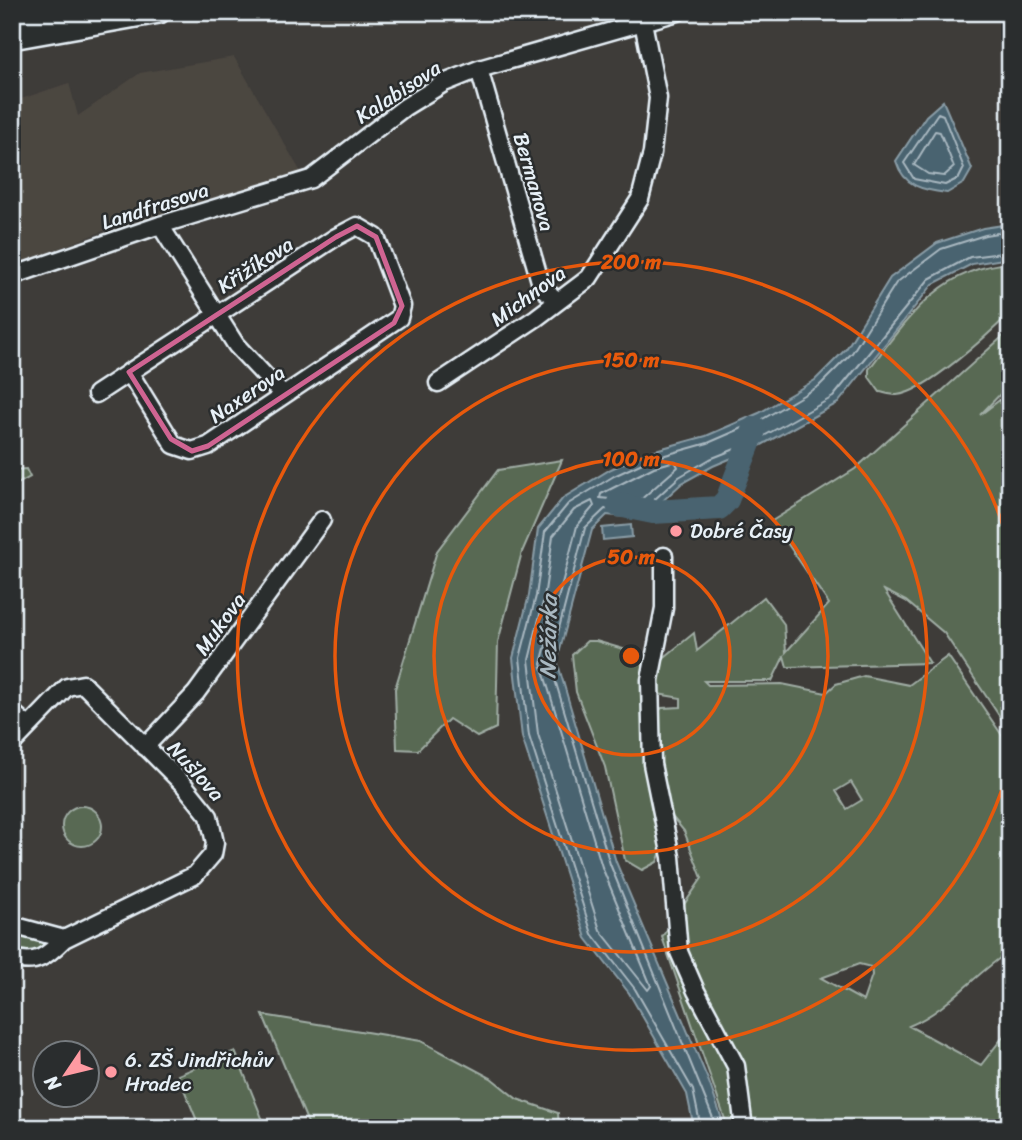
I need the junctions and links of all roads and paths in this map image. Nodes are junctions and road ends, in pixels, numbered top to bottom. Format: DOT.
graph roads {
  1 [pos="82,12"];
  2 [pos="159,12"];
  3 [pos="678,12"];
  4 [pos="12,21"];
  5 [pos="643,22"];
  6 [pos="12,38"];
  7 [pos="479,69"];
  8 [pos="311,179"];
  9 [pos="160,225"];
  10 [pos="12,276"];
  11 [pos="557,300"];
  12 [pos="402,306"];
  13 [pos="218,315"];
  14 [pos="129,372"];
  15 [pos="438,383"];
  16 [pos="96,394"];
  17 [pos="283,395"];
  18 [pos="322,520"];
  19 [pos="664,556"];
  20 [pos="12,712"];
  21 [pos="28,726"];
  22 [pos="12,744"];
  23 [pos="145,747"];
  24 [pos="12,925"];
  25 [pos="64,939"];
  26 [pos="12,957"];
  27 [pos="744,1128"];
  1 -- 4 [label="main road"];
  2 -- 6 [label="main road"];
  3 -- 5 [label="street, Kalabisova"];
  5 -- 7 [label="street, Kalabisova"];
  5 -- 11 [label="street, Michnova"];
  7 -- 8 [label="street, Kalabisova"];
  7 -- 11 [label="street, Bermanova"];
  8 -- 9 [label="street, Landfrasova"];
  9 -- 10 [label="street, Landfrasova"];
  9 -- 13 [label="street"];
  11 -- 15 [label="street, Michnova"];
  12 -- 13 [label="street, Křižíkova"];
  12 -- 17 [label="street, Naxerova"];
  13 -- 14 [label="street, Křižíkova"];
  13 -- 17 [label="street"];
  14 -- 16 [label="street, Křižíkova"];
  14 -- 17 [label="street, Naxerova"];
  18 -- 23 [label="street, Mukova"];
  19 -- 27 [label="street"];
  20 -- 21 [label="street"];
  21 -- 22 [label="street"];
  21 -- 23 [label="street, Nušlova"];
  23 -- 25 [label="street, Nušlova"];
  24 -- 25 [label="street"];
  25 -- 26 [label="street, Nušlova"];
}
